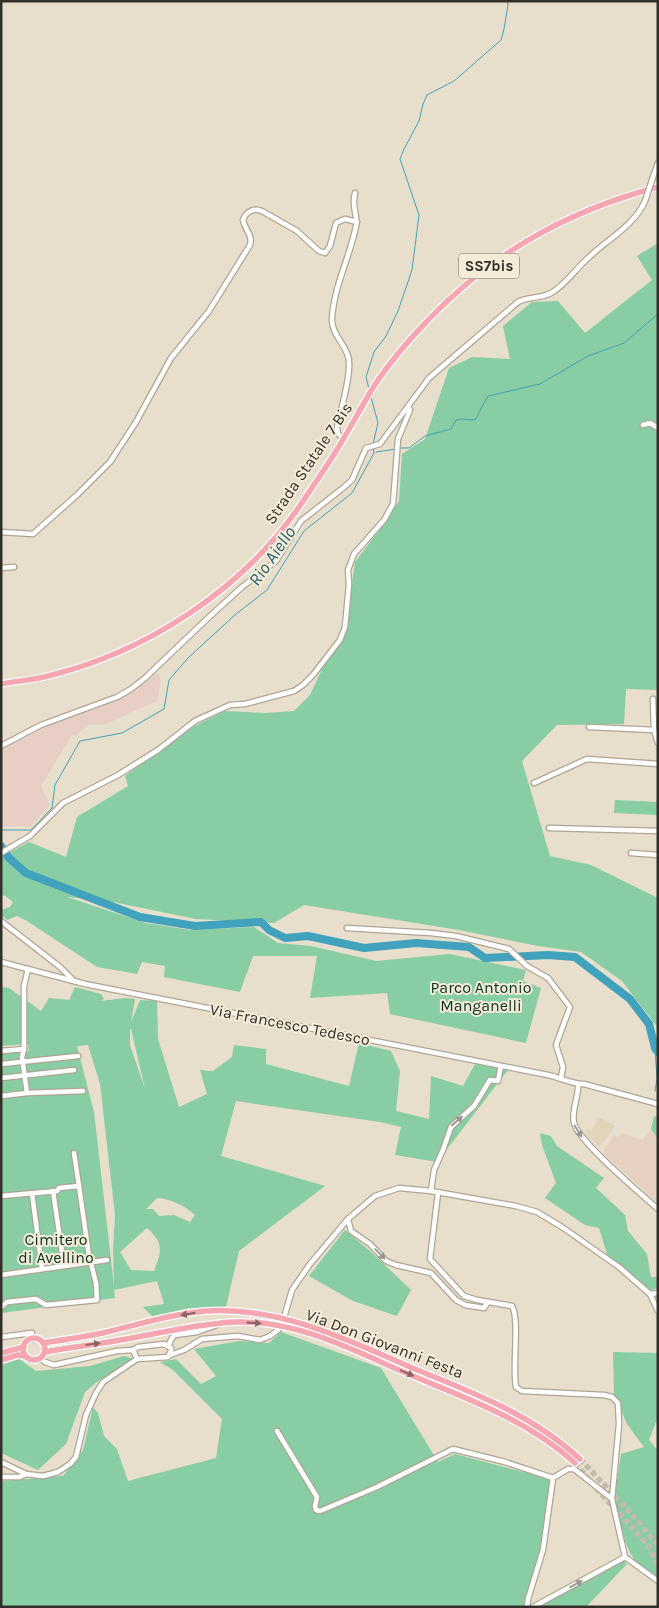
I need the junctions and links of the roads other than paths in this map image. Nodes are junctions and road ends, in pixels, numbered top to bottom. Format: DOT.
graph roads {
  1 [pos="658,164"];
  2 [pos="658,187"];
  3 [pos="355,193"];
  4 [pos="357,222"];
  5 [pos="408,407"];
  6 [pos="643,425"];
  7 [pos="658,428"];
  8 [pos="344,438"];
  9 [pos="1,532"];
  10 [pos="14,567"];
  11 [pos="1,568"];
  12 [pos="1,684"];
  13 [pos="653,700"];
  14 [pos="589,727"];
  15 [pos="654,730"];
  16 [pos="658,743"];
  17 [pos="1,746"];
  18 [pos="658,764"];
  19 [pos="534,782"];
  20 [pos="548,828"];
  21 [pos="658,831"];
  22 [pos="2,853"];
  23 [pos="632,853"];
  24 [pos="658,855"];
  25 [pos="1,921"];
  26 [pos="347,928"];
  27 [pos="1,962"];
  28 [pos="28,969"];
  29 [pos="74,981"];
  30 [pos="24,1049"];
  31 [pos="1,1051"];
  32 [pos="78,1056"];
  33 [pos="22,1062"];
  34 [pos="1,1064"];
  35 [pos="501,1066"];
  36 [pos="74,1070"];
  37 [pos="24,1076"];
  38 [pos="1,1078"];
  39 [pos="561,1078"];
  40 [pos="578,1084"];
  41 [pos="83,1091"];
  42 [pos="27,1094"];
  43 [pos="1,1096"];
  44 [pos="658,1104"];
  45 [pos="74,1153"];
  46 [pos="79,1186"];
  47 [pos="53,1191"];
  48 [pos="431,1191"];
  49 [pos="32,1193"];
  50 [pos="438,1193"];
  51 [pos="1,1196"];
  52 [pos="658,1209"];
  53 [pos="348,1219"];
  54 [pos="107,1260"];
  55 [pos="90,1262"];
  56 [pos="64,1266"];
  57 [pos="42,1269"];
  58 [pos="1,1275"];
  59 [pos="658,1293"];
  60 [pos="650,1294"];
  61 [pos="488,1302"];
  62 [pos="1,1307"];
  63 [pos="658,1311"];
  64 [pos="285,1314"];
  65 [pos="220,1324"];
  66 [pos="278,1330"];
  67 [pos="1,1337"];
  68 [pos="33,1339"];
  69 [pos="43,1343"];
  70 [pos="168,1346"];
  71 [pos="24,1347"];
  72 [pos="133,1350"];
  73 [pos="45,1352"];
  74 [pos="1,1353"];
  75 [pos="170,1355"];
  76 [pos="26,1356"];
  77 [pos="41,1358"];
  78 [pos="137,1359"];
  79 [pos="1,1360"];
  80 [pos="277,1431"];
  81 [pos="1,1462"];
  82 [pos="26,1474"];
  83 [pos="1,1477"];
  84 [pos="553,1478"];
  85 [pos="612,1499"];
  86 [pos="626,1557"];
  87 [pos="658,1581"];
  88 [pos="527,1607"];
  89 [pos="534,1607"];
  1 -- 5 [label="street, bridge"];
  2 -- 8 [label="main road, Strada Statale 7 Bis / SS7bis"];
  3 -- 4 [label="street"];
  4 -- 8 [label="street"];
  4 -- 9 [label="street"];
  5 -- 17 [label="street"];
  5 -- 22 [label="street"];
  6 -- 7 [label="street"];
  8 -- 12 [label="main road, Strada Statale 7 Bis / SS7bis"];
  10 -- 11 [label="street"];
  13 -- 15 [label="street"];
  14 -- 15 [label="street"];
  15 -- 16 [label="street"];
  18 -- 19 [label="street"];
  20 -- 21 [label="street"];
  23 -- 24 [label="street"];
  25 -- 29 [label="street"];
  26 -- 39 [label="street"];
  27 -- 28 [label="street, Via Francesco Tedesco"];
  28 -- 29 [label="street, Via Francesco Tedesco"];
  28 -- 30 [label="street"];
  29 -- 35 [label="street, Via Francesco Tedesco"];
  30 -- 31 [label="street"];
  30 -- 33 [label="street"];
  32 -- 33 [label="street"];
  33 -- 34 [label="street"];
  33 -- 37 [label="street"];
  35 -- 39 [label="street, Via Francesco Tedesco"];
  48 -- 35 [label="street, one-way"];
  36 -- 37 [label="street"];
  37 -- 38 [label="street"];
  37 -- 42 [label="street"];
  39 -- 40 [label="street, Via Francesco Tedesco"];
  40 -- 44 [label="street, Via Francesco Tedesco"];
  40 -- 52 [label="street, one-way"];
  41 -- 42 [label="street"];
  42 -- 43 [label="street"];
  45 -- 46 [label="street"];
  46 -- 47 [label="street"];
  46 -- 55 [label="street"];
  47 -- 49 [label="street"];
  47 -- 56 [label="street"];
  48 -- 50 [label="street"];
  48 -- 53 [label="street"];
  49 -- 51 [label="street"];
  49 -- 57 [label="street"];
  50 -- 60 [label="street"];
  50 -- 61 [label="street"];
  53 -- 61 [label="street, one-way"];
  53 -- 64 [label="street"];
  54 -- 55 [label="street"];
  55 -- 56 [label="street"];
  55 -- 62 [label="street"];
  56 -- 57 [label="street"];
  57 -- 58 [label="street"];
  59 -- 60 [label="street"];
  60 -- 63 [label="street"];
  61 -- 85 [label="street"];
  65 -- 69 [label="main road, Via Don Giovanni Festa, one-way"];
  65 -- 70 [label="street"];
  73 -- 65 [label="main road, Via Don Giovanni Festa, one-way"];
  66 -- 75 [label="street"];
  67 -- 68 [label="street"];
  68 -- 69 [label="main road"];
  68 -- 71 [label="main road"];
  69 -- 73 [label="main road"];
  70 -- 72 [label="street"];
  70 -- 75 [label="street"];
  71 -- 74 [label="main road"];
  71 -- 76 [label="main road"];
  72 -- 77 [label="street"];
  72 -- 78 [label="street"];
  73 -- 77 [label="main road"];
  75 -- 78 [label="street"];
  76 -- 77 [label="main road"];
  76 -- 79 [label="main road"];
  78 -- 82 [label="street"];
  80 -- 84 [label="street"];
  81 -- 82 [label="street"];
  82 -- 83 [label="street"];
  84 -- 85 [label="street"];
  84 -- 88 [label="street"];
  85 -- 86 [label="street"];
  86 -- 87 [label="street"];
  89 -- 86 [label="street, one-way"];
}
